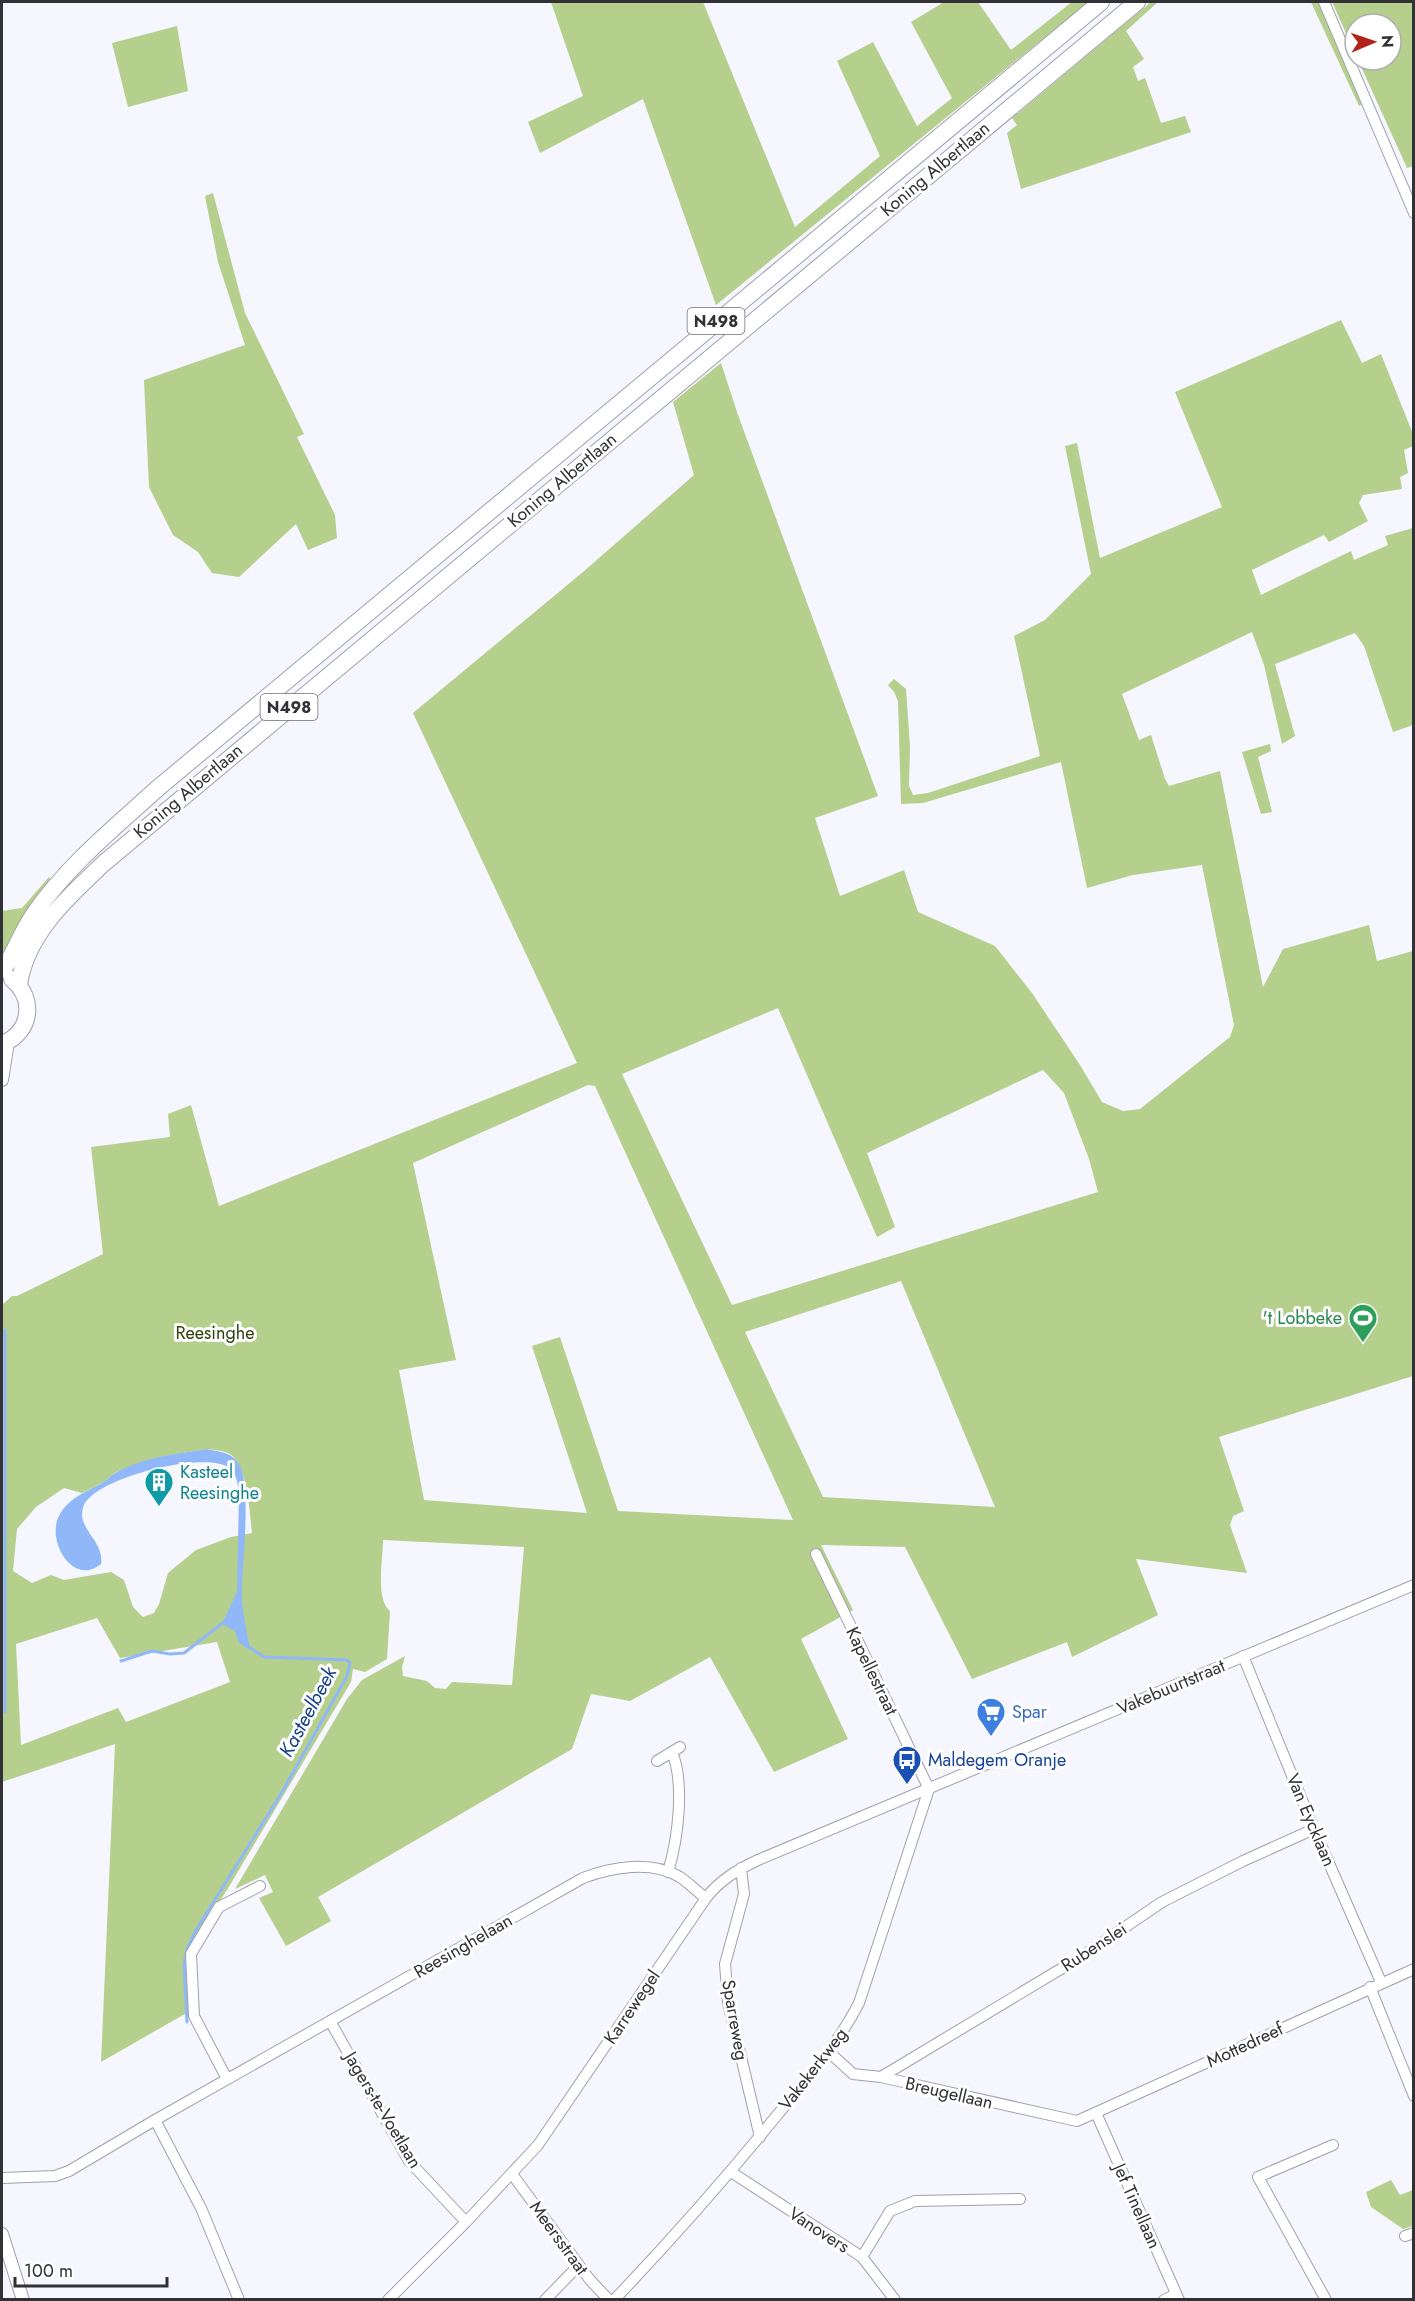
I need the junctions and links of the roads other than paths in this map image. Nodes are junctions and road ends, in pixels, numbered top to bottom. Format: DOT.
graph roads {
  1 [pos="1101,2"];
  2 [pos="1137,2"];
  3 [pos="1324,2"];
  4 [pos="1413,213"];
  5 [pos="2,972"];
  6 [pos="19,985"];
  7 [pos="5,1043"];
  8 [pos="2,1080"];
  9 [pos="816,1554"];
  10 [pos="1413,1585"];
  11 [pos="1243,1656"];
  12 [pos="657,1761"];
  13 [pos="929,1789"];
  14 [pos="1314,1829"];
  15 [pos="741,1868"];
  16 [pos="668,1872"];
  17 [pos="260,1886"];
  18 [pos="706,1898"];
  19 [pos="1413,1969"];
  20 [pos="1381,1982"];
  21 [pos="1370,1988"];
  22 [pos="330,2021"];
  23 [pos="829,2052"];
  24 [pos="881,2077"];
  25 [pos="227,2079"];
  26 [pos="1413,2096"];
  27 [pos="1096,2113"];
  28 [pos="154,2120"];
  29 [pos="1077,2121"];
  30 [pos="760,2137"];
  31 [pos="1333,2145"];
  32 [pos="731,2172"];
  33 [pos="512,2174"];
  34 [pos="2,2178"];
  35 [pos="1020,2199"];
  36 [pos="466,2222"];
  37 [pos="2,2234"];
  38 [pos="862,2257"];
  39 [pos="579,2265"];
  40 [pos="1177,2297"];
  41 [pos="23,2300"];
  42 [pos="239,2300"];
  43 [pos="388,2300"];
  44 [pos="544,2300"];
  45 [pos="609,2300"];
  46 [pos="614,2300"];
  47 [pos="895,2300"];
  48 [pos="1164,2300"];
  49 [pos="1326,2300"];
  1 -- 5 [label="main road, Koning Albertlaan / N498"];
  2 -- 6 [label="main road, Koning Albertlaan / N498"];
  3 -- 4 [label="street"];
  5 -- 6 [label="main road"];
  6 -- 7 [label="main road"];
  7 -- 8 [label="street"];
  9 -- 13 [label="street, Kapellestraat"];
  10 -- 11 [label="street, Vakebuurtstraat"];
  11 -- 13 [label="street, Vakebuurtstraat"];
  11 -- 14 [label="street, Van Eycklaan"];
  12 -- 16 [label="street"];
  13 -- 15 [label="street, Karrewegel"];
  13 -- 23 [label="street, Vakekerkweg"];
  14 -- 20 [label="street, Van Eycklaan"];
  14 -- 24 [label="street, Rubenslei"];
  15 -- 18 [label="street, Karrewegel"];
  15 -- 30 [label="street, Sparreweg"];
  16 -- 18 [label="street, Reesinghelaan"];
  16 -- 22 [label="street, Reesinghelaan"];
  17 -- 25 [label="street"];
  18 -- 33 [label="street, Karrewegel"];
  19 -- 20 [label="street, Mottedreef"];
  20 -- 21 [label="street, Mottedreef"];
  21 -- 26 [label="street"];
  21 -- 27 [label="street, Mottedreef"];
  22 -- 25 [label="street, Reesinghelaan"];
  22 -- 36 [label="street, Jagers-te-Voetlaan"];
  23 -- 24 [label="street, Breugellaan"];
  23 -- 30 [label="street, Vakekerkweg"];
  24 -- 29 [label="street, Breugellaan"];
  25 -- 28 [label="street, Reesinghelaan"];
  27 -- 29 [label="street, Mottedreef"];
  27 -- 40 [label="street, Jef Tinellaan"];
  28 -- 34 [label="street, Reesinghelaan"];
  28 -- 42 [label="street"];
  30 -- 32 [label="street, Vakekerkweg"];
  31 -- 49 [label="street"];
  32 -- 38 [label="street, Vanovers"];
  32 -- 46 [label="street, Vakekerkweg"];
  33 -- 36 [label="street, Karrewegel"];
  33 -- 39 [label="street, Meersstraat"];
  35 -- 38 [label="street"];
  36 -- 43 [label="street, Karrewegel"];
  37 -- 41 [label="street"];
  38 -- 47 [label="street, Vanovers"];
  39 -- 44 [label="street"];
  39 -- 45 [label="street, Meersstraat"];
  40 -- 48 [label="street"];
}
